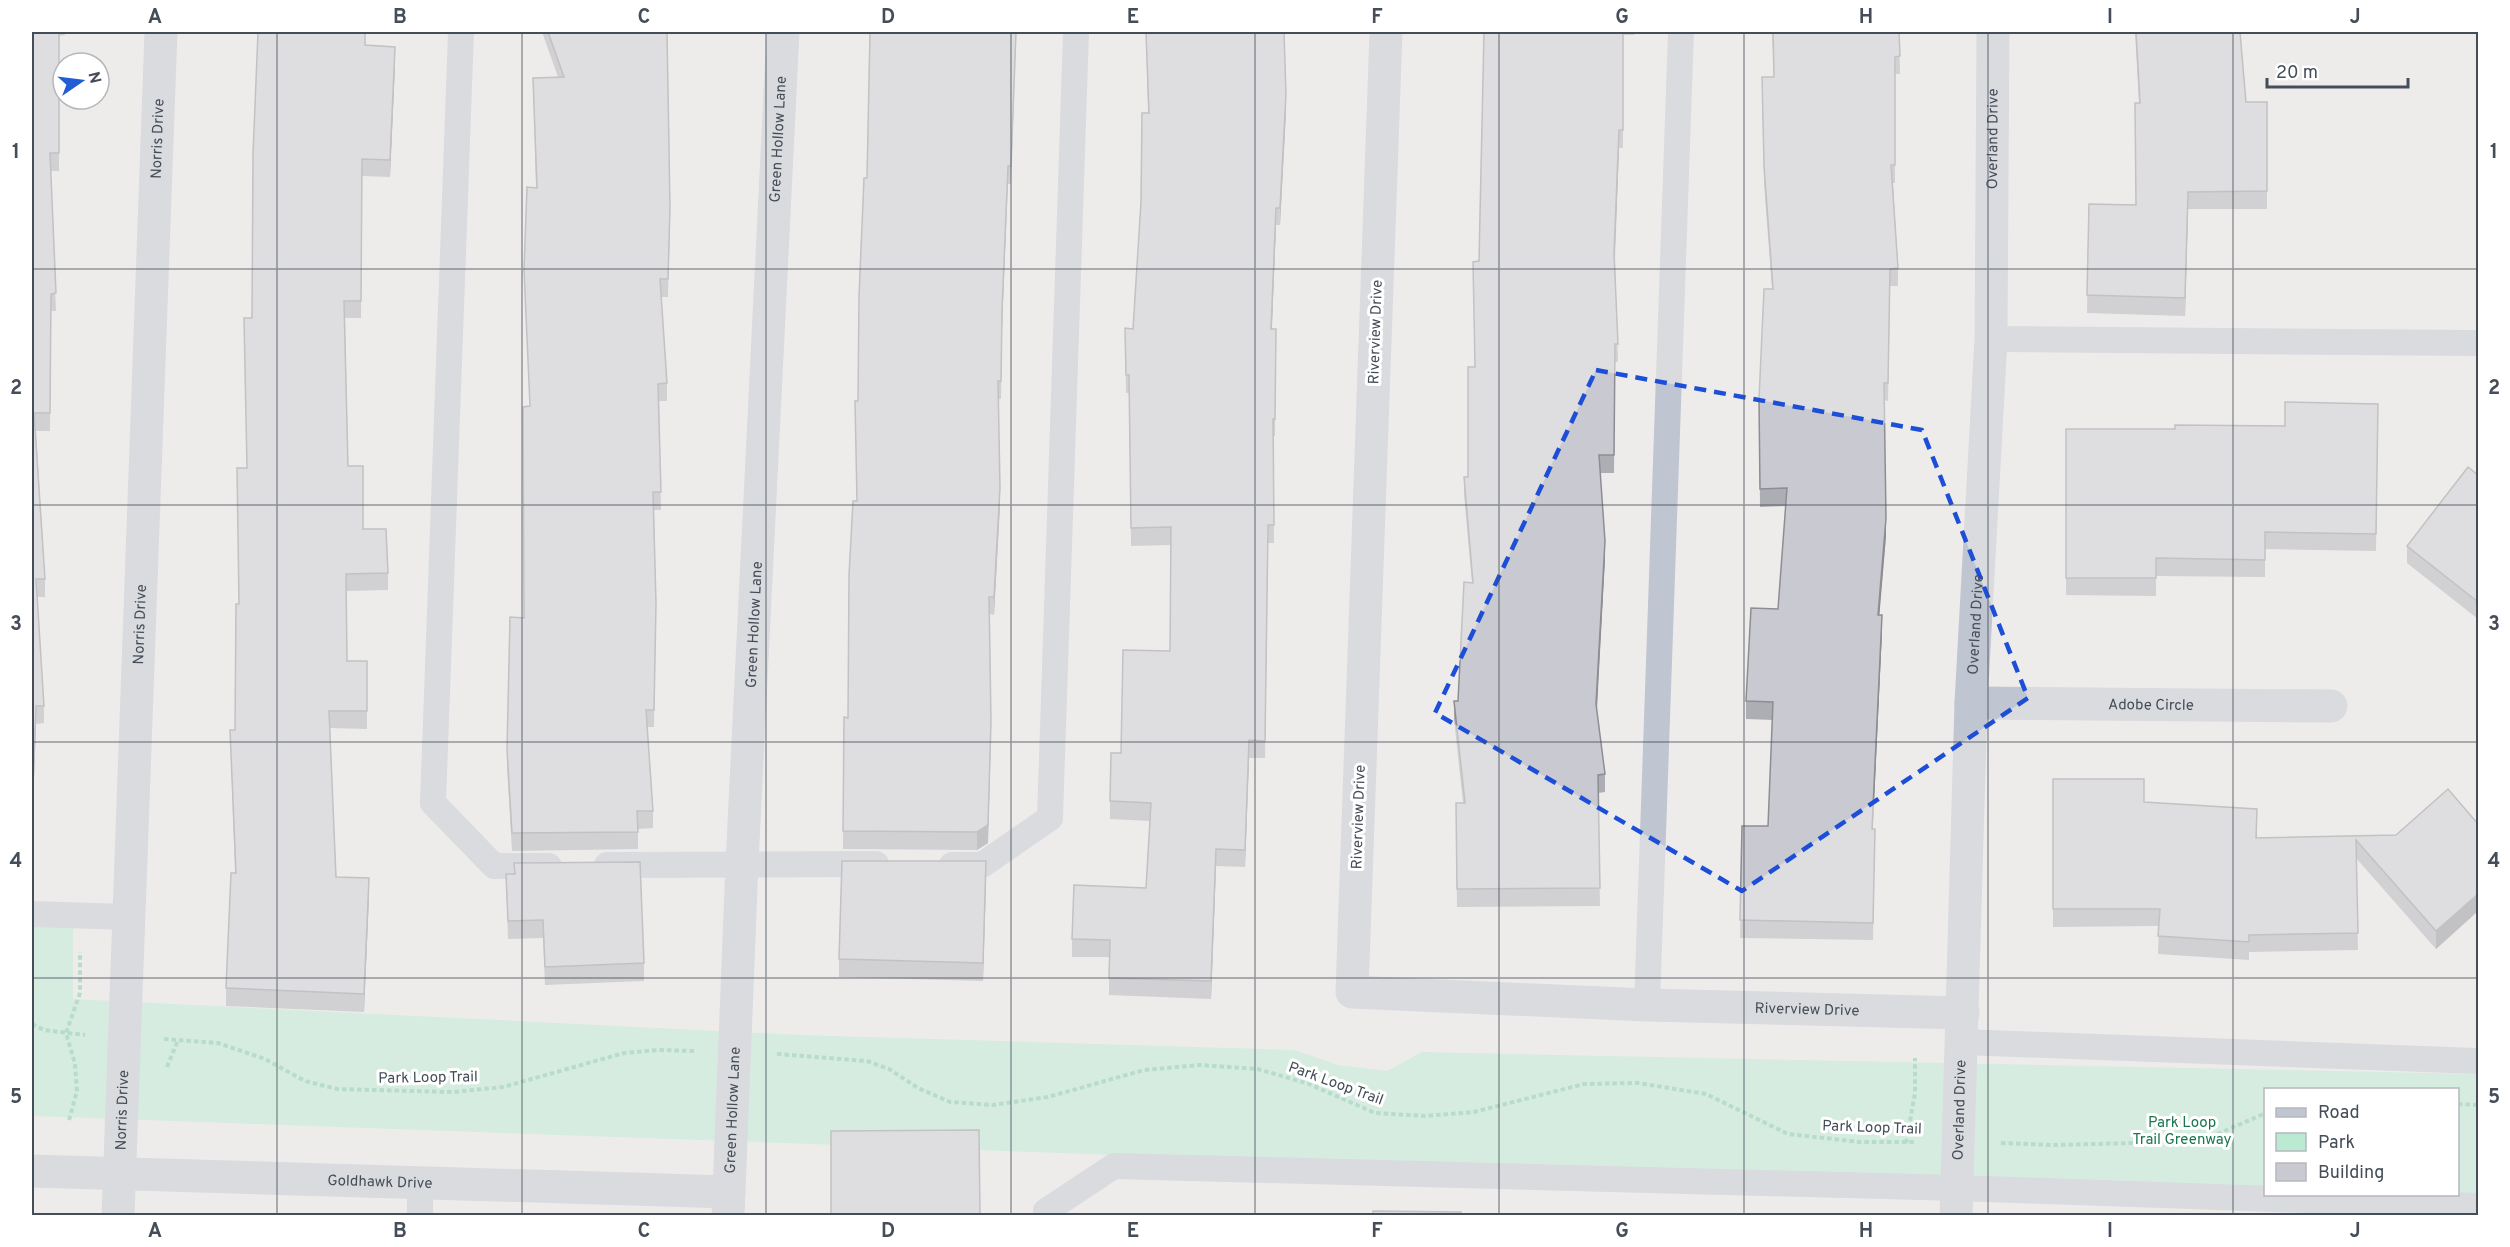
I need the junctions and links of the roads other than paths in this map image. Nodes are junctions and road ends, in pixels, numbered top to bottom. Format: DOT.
graph roads {
  1 [pos="161,32"];
  2 [pos="460,32"];
  3 [pos="783,32"];
  4 [pos="1076,32"];
  5 [pos="1386,32"];
  6 [pos="1681,32"];
  7 [pos="1993,32"];
  8 [pos="1991,339"];
  9 [pos="2478,343"];
  10 [pos="1971,703"];
  11 [pos="2331,706"];
  12 [pos="742,863"];
  13 [pos="32,914"];
  14 [pos="128,917"];
  15 [pos="1647,1005"];
  16 [pos="1962,1028"];
  17 [pos="2478,1061"];
  18 [pos="32,1171"];
  19 [pos="119,1172"];
  20 [pos="420,1182"];
  21 [pos="1956,1202"];
  22 [pos="729,1204"];
  23 [pos="2478,1206"];
  24 [pos="118,1215"];
  25 [pos="420,1215"];
  26 [pos="1046,1215"];
  1 -- 14 [label="street, Norris Drive"];
  2 -- 12 [label="lane"];
  3 -- 12 [label="street, Green Hollow Lane"];
  4 -- 12 [label="lane"];
  5 -- 15 [label="street, Riverview Drive"];
  6 -- 15 [label="lane"];
  7 -- 8 [label="street, Overland Drive"];
  8 -- 9 [label="lane"];
  8 -- 10 [label="street, Overland Drive"];
  10 -- 11 [label="street, Adobe Circle"];
  10 -- 16 [label="street, Overland Drive"];
  12 -- 22 [label="street, Green Hollow Lane"];
  13 -- 14 [label="lane"];
  14 -- 19 [label="street, Norris Drive"];
  15 -- 16 [label="street, Riverview Drive"];
  16 -- 17 [label="lane"];
  16 -- 21 [label="street, Overland Drive"];
  18 -- 19 [label="street, Goldhawk Drive"];
  19 -- 20 [label="street, Goldhawk Drive"];
  19 -- 24 [label="street, Norris Drive"];
  20 -- 22 [label="street, Goldhawk Drive"];
  20 -- 25 [label="lane"];
  21 -- 23 [label="lane"];
  21 -- 26 [label="lane"];
}
